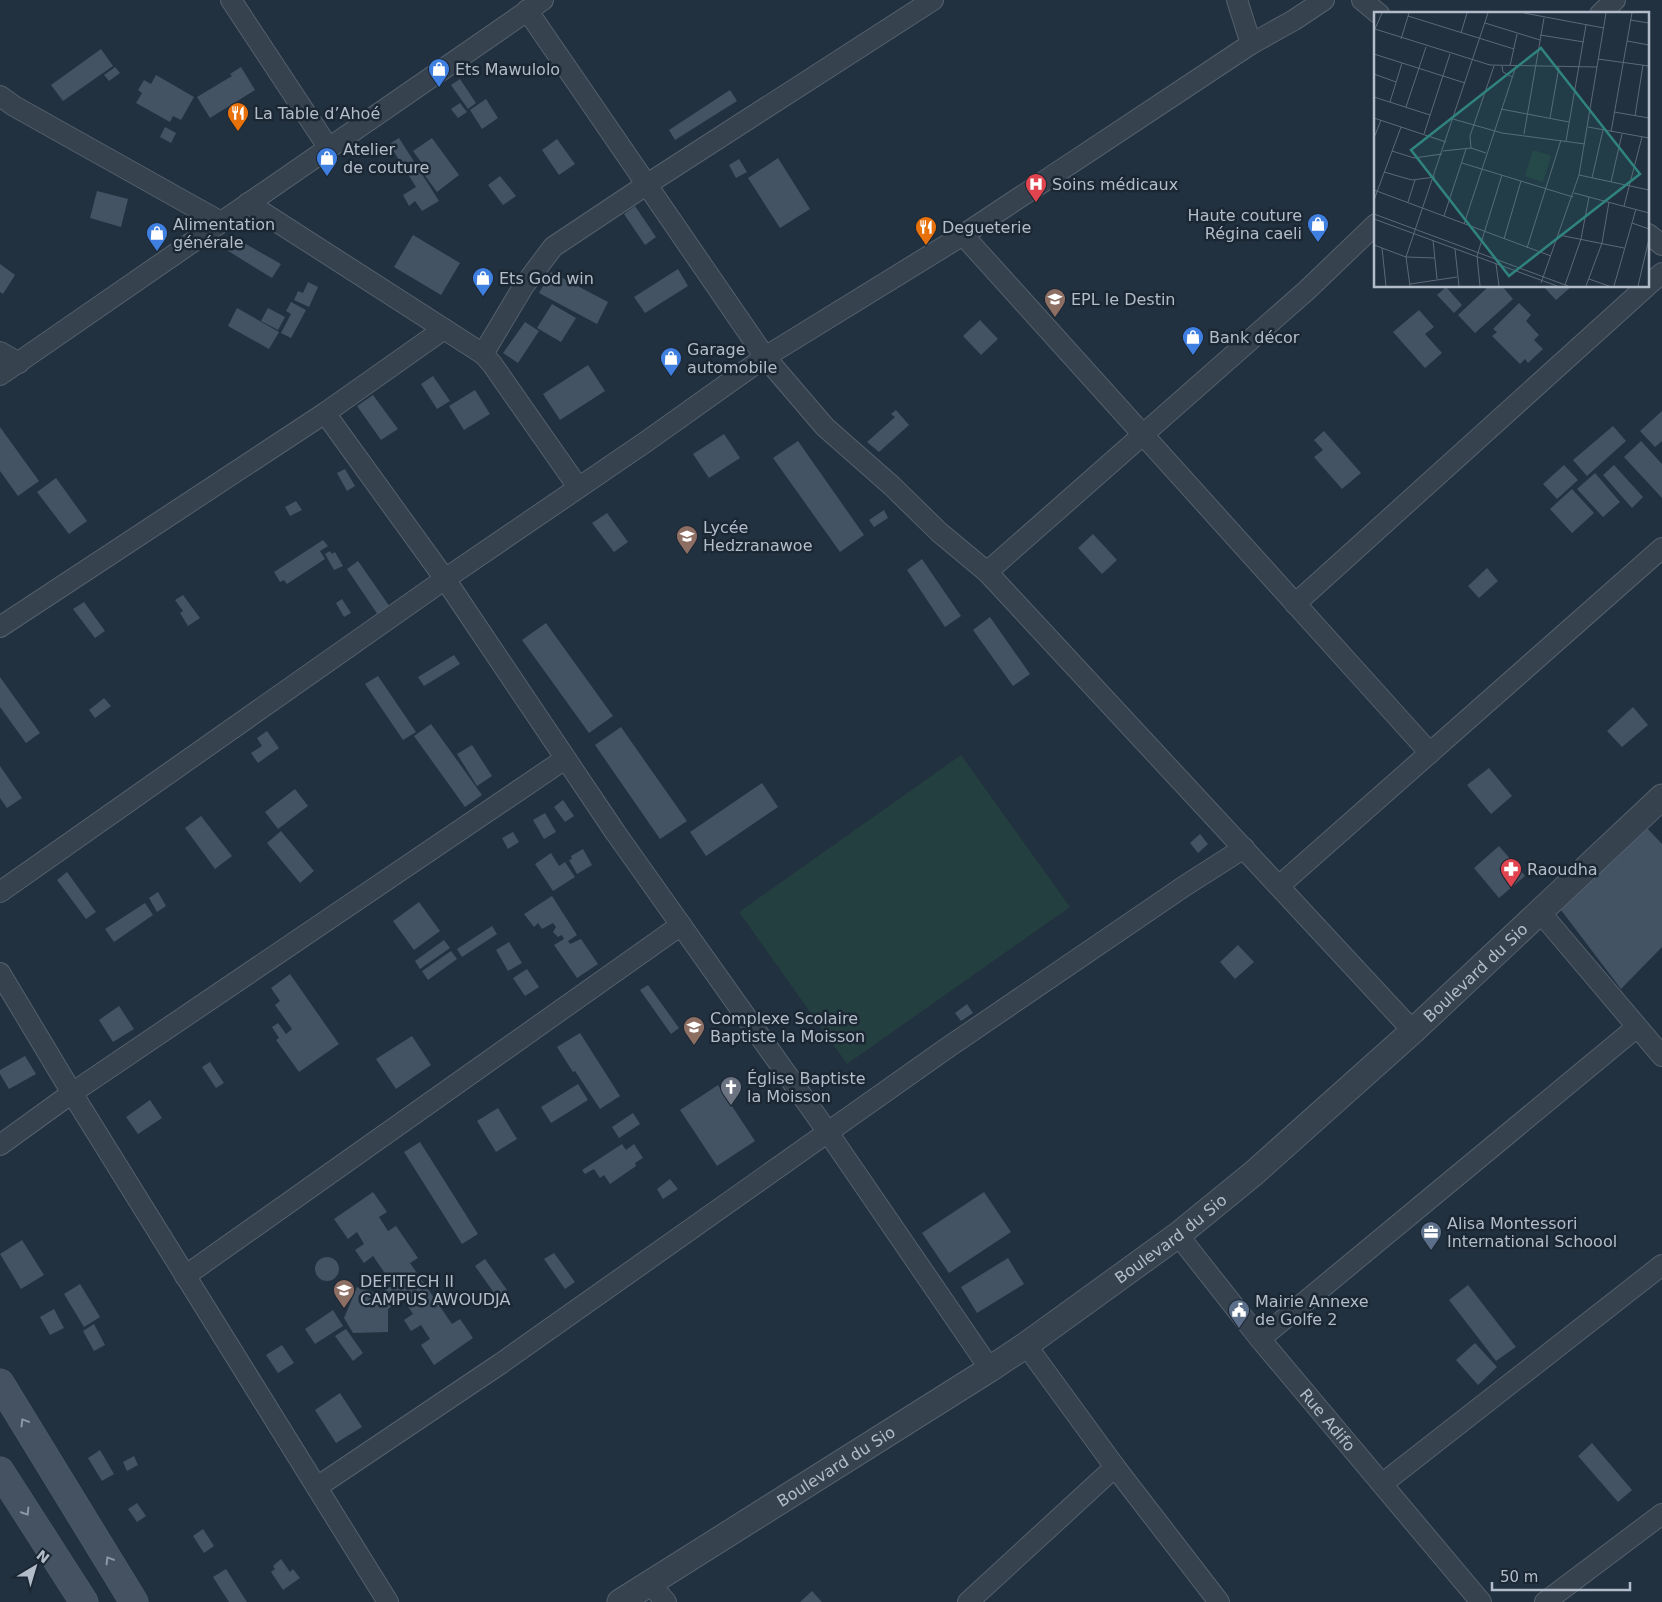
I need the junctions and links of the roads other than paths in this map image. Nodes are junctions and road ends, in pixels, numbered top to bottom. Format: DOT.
graph roads {
  1 [pos="231,0"];
  2 [pos="933,0"];
  3 [pos="1237,0"];
  4 [pos="1324,0"];
  5 [pos="1362,0"];
  6 [pos="1615,0"];
  7 [pos="535,5"];
  8 [pos="1377,12"];
  9 [pos="1602,12"];
  10 [pos="1251,44"];
  11 [pos="0,96"];
  12 [pos="328,147"];
  13 [pos="646,185"];
  14 [pos="248,203"];
  15 [pos="221,222"];
  16 [pos="1374,226"];
  17 [pos="963,235"];
  18 [pos="1650,236"];
  19 [pos="1662,245"];
  20 [pos="1662,273"];
  21 [pos="1650,284"];
  22 [pos="1646,288"];
  23 [pos="444,329"];
  24 [pos="0,352"];
  25 [pos="483,354"];
  26 [pos="765,357"];
  27 [pos="19,363"];
  28 [pos="0,376"];
  29 [pos="324,413"];
  30 [pos="1142,435"];
  31 [pos="578,487"];
  32 [pos="1662,548"];
  33 [pos="986,572"];
  34 [pos="445,579"];
  35 [pos="1295,604"];
  36 [pos="0,627"];
  37 [pos="1430,753"];
  38 [pos="565,759"];
  39 [pos="1662,797"];
  40 [pos="1244,848"];
  41 [pos="1279,886"];
  42 [pos="0,892"];
  43 [pos="1540,912"];
  44 [pos="681,925"];
  45 [pos="0,973"];
  46 [pos="1637,1027"];
  47 [pos="1413,1031"];
  48 [pos="1662,1056"];
  49 [pos="72,1093"];
  50 [pos="827,1132"];
  51 [pos="0,1145"];
  52 [pos="1178,1235"];
  53 [pos="1662,1265"];
  54 [pos="185,1276"];
  55 [pos="1260,1340"];
  56 [pos="1026,1345"];
  57 [pos="990,1369"];
  58 [pos="0,1383"];
  59 [pos="1115,1467"];
  60 [pos="0,1470"];
  61 [pos="1382,1484"];
  62 [pos="317,1487"];
  63 [pos="1662,1514"];
  64 [pos="650,1584"];
  65 [pos="84,1602"];
  66 [pos="134,1602"];
  67 [pos="388,1602"];
  68 [pos="620,1602"];
  69 [pos="666,1602"];
  70 [pos="968,1602"];
  71 [pos="1219,1602"];
  72 [pos="1481,1602"];
  73 [pos="1545,1602"];
  1 -- 12 [label="street"];
  2 -- 13 [label="street"];
  3 -- 10 [label="street"];
  4 -- 10 [label="street"];
  5 -- 8 [label="street"];
  6 -- 9 [label="street"];
  7 -- 12 [label="street"];
  7 -- 13 [label="street"];
  10 -- 17 [label="street"];
  11 -- 15 [label="street"];
  12 -- 14 [label="street"];
  13 -- 25 [label="street"];
  13 -- 26 [label="street"];
  14 -- 15 [label="street"];
  14 -- 23 [label="street"];
  15 -- 27 [label="street"];
  16 -- 30 [label="street"];
  17 -- 26 [label="street"];
  17 -- 30 [label="street"];
  18 -- 19 [label="street"];
  20 -- 21 [label="street"];
  22 -- 35 [label="street"];
  23 -- 25 [label="street"];
  23 -- 29 [label="street"];
  24 -- 27 [label="street"];
  25 -- 31 [label="street"];
  26 -- 31 [label="street"];
  26 -- 33 [label="street"];
  27 -- 28 [label="street"];
  29 -- 34 [label="street"];
  29 -- 36 [label="street"];
  30 -- 33 [label="street"];
  30 -- 35 [label="street"];
  31 -- 34 [label="street"];
  32 -- 37 [label="street"];
  33 -- 40 [label="street"];
  34 -- 38 [label="street"];
  34 -- 42 [label="street"];
  35 -- 37 [label="street"];
  37 -- 41 [label="street"];
  38 -- 44 [label="street"];
  38 -- 49 [label="street"];
  39 -- 43 [label="street, Boulevard du Sio"];
  40 -- 41 [label="street"];
  40 -- 50 [label="street"];
  41 -- 47 [label="street"];
  43 -- 46 [label="street"];
  43 -- 47 [label="street, Boulevard du Sio"];
  44 -- 50 [label="street"];
  44 -- 54 [label="street"];
  45 -- 49 [label="street"];
  46 -- 48 [label="street"];
  46 -- 55 [label="street"];
  47 -- 52 [label="street, Boulevard du Sio"];
  49 -- 51 [label="street"];
  49 -- 54 [label="street"];
  50 -- 57 [label="street"];
  50 -- 62 [label="street"];
  52 -- 55 [label="street, Rue Adifo"];
  52 -- 56 [label="street, Boulevard du Sio"];
  53 -- 61 [label="street"];
  54 -- 62 [label="street"];
  55 -- 61 [label="street, Rue Adifo"];
  56 -- 57 [label="street, Boulevard du Sio"];
  56 -- 59 [label="street"];
  57 -- 64 [label="street, Boulevard du Sio"];
  66 -- 58 [label="main road, one-way"];
  59 -- 70 [label="street"];
  59 -- 71 [label="street"];
  60 -- 65 [label="main road, one-way"];
  61 -- 72 [label="street, Rue Adifo"];
  62 -- 67 [label="street"];
  63 -- 73 [label="street"];
  64 -- 68 [label="street, Boulevard du Sio"];
  64 -- 69 [label="street"];
}
